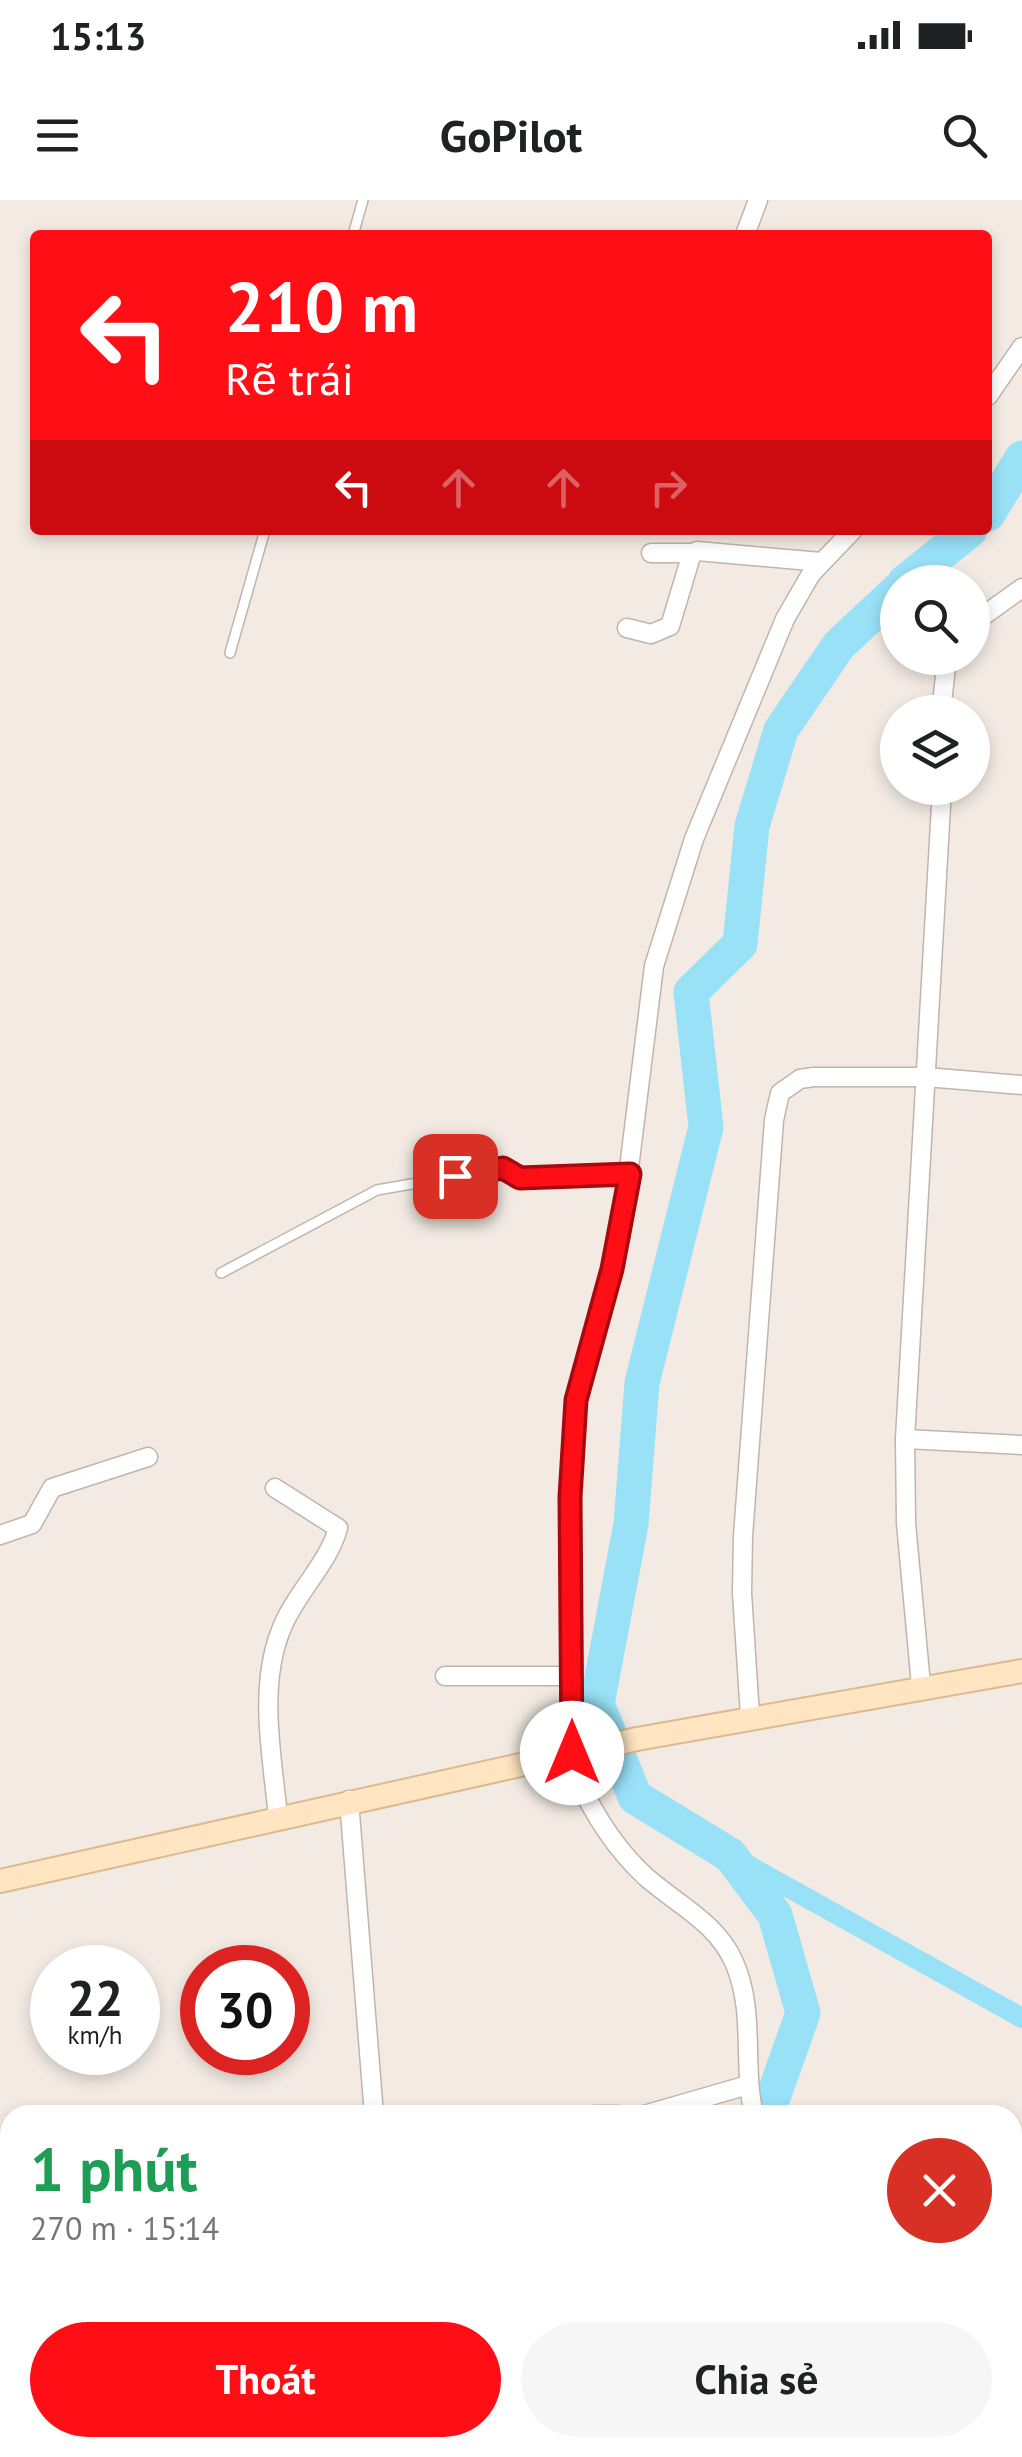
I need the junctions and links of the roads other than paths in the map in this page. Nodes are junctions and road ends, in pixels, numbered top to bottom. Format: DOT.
graph roads {
  1 [pos="363,200"];
  2 [pos="758,200"];
  3 [pos="354,230"];
  4 [pos="748,230"];
  5 [pos="1022,347"];
  6 [pos="992,390"];
  7 [pos="265,535"];
  8 [pos="849,535"];
  9 [pos="651,553"];
  10 [pos="692,553"];
  11 [pos="821,562"];
  12 [pos="1022,588"];
  13 [pos="990,611"];
  14 [pos="627,628"];
  15 [pos="230,653"];
  16 [pos="941,805"];
  17 [pos="926,1077"];
  18 [pos="1022,1085"];
  19 [pos="630,1174"];
  20 [pos="221,1273"];
  21 [pos="905,1439"];
  22 [pos="1022,1445"];
  23 [pos="148,1457"];
  24 [pos="275,1488"];
  25 [pos="0,1535"];
  26 [pos="1022,1671"];
  27 [pos="444,1676"];
  28 [pos="572,1676"];
  29 [pos="921,1685"];
  30 [pos="750,1716"];
  31 [pos="573,1753"];
  32 [pos="350,1800"];
  33 [pos="278,1816"];
  34 [pos="0,1880"];
  35 [pos="751,2102"];
  36 [pos="373,2105"];
  1 -- 3 [label="lane"];
  2 -- 4 [label="street"];
  5 -- 6 [label="street"];
  7 -- 15 [label="lane"];
  8 -- 11 [label="street"];
  9 -- 10 [label="street"];
  10 -- 11 [label="street"];
  10 -- 14 [label="street"];
  11 -- 19 [label="street"];
  12 -- 13 [label="street"];
  16 -- 17 [label="street"];
  17 -- 18 [label="street"];
  17 -- 21 [label="street"];
  17 -- 30 [label="street"];
  19 -- 20 [label="lane"];
  19 -- 28 [label="street"];
  21 -- 22 [label="street"];
  21 -- 29 [label="street"];
  23 -- 25 [label="street"];
  24 -- 33 [label="street"];
  26 -- 29 [label="street"];
  27 -- 28 [label="street"];
  28 -- 31 [label="street"];
  29 -- 30 [label="street"];
  30 -- 31 [label="street"];
  31 -- 32 [label="street"];
  31 -- 35 [label="street"];
  32 -- 33 [label="street"];
  32 -- 36 [label="street"];
  33 -- 34 [label="street"];
}
